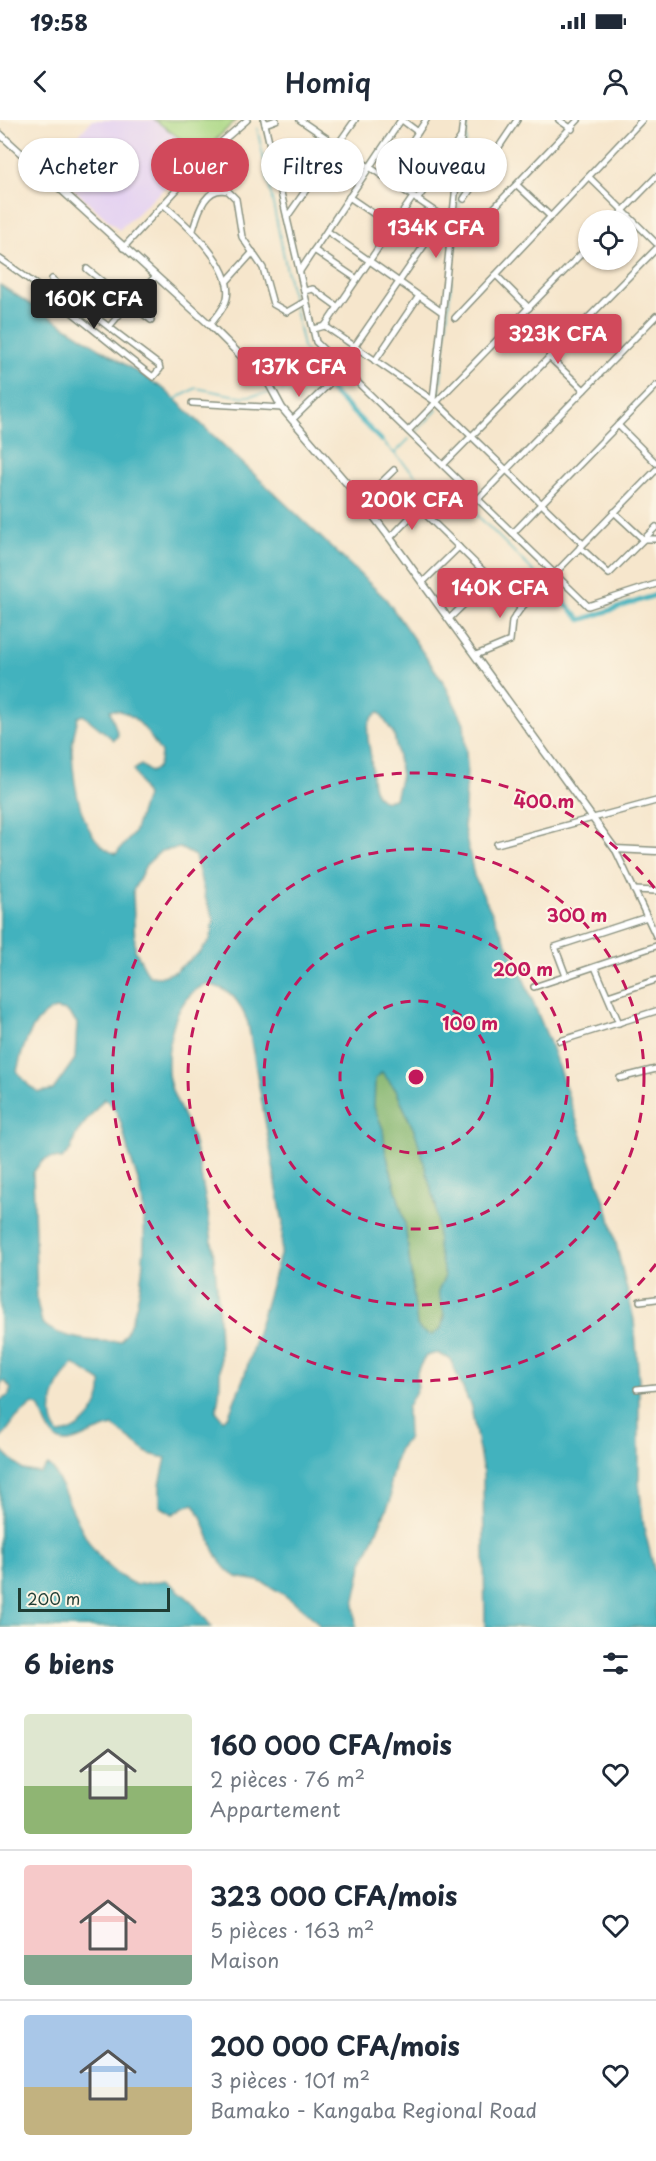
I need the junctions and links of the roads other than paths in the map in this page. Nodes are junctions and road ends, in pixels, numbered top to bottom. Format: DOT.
graph roads {
  1 [pos="247,120"];
  2 [pos="276,120"];
  3 [pos="300,120"];
  4 [pos="355,120"];
  5 [pos="401,120"];
  6 [pos="426,120"];
  7 [pos="463,120"];
  8 [pos="517,120"];
  9 [pos="559,120"];
  10 [pos="578,120"];
  11 [pos="642,120"];
  12 [pos="264,122"];
  13 [pos="572,129"];
  14 [pos="418,132"];
  15 [pos="0,134"];
  16 [pos="462,136"];
  17 [pos="268,138"];
  18 [pos="327,138"];
  19 [pos="342,138"];
  20 [pos="414,138"];
  21 [pos="364,164"];
  22 [pos="369,167"];
  23 [pos="376,172"];
  24 [pos="588,177"];
  25 [pos="656,177"];
  26 [pos="517,185"];
  27 [pos="281,192"];
  28 [pos="305,192"];
  29 [pos="406,192"];
  30 [pos="349,197"];
  31 [pos="415,198"];
  32 [pos="464,199"];
  33 [pos="164,205"];
  34 [pos="622,210"];
  35 [pos="624,210"];
  36 [pos="551,217"];
  37 [pos="287,218"];
  38 [pos="443,218"];
  39 [pos="452,224"];
  40 [pos="638,226"];
  41 [pos="393,227"];
  42 [pos="193,230"];
  43 [pos="327,231"];
  44 [pos="468,235"];
  45 [pos="656,243"];
  46 [pos="123,248"];
  47 [pos="656,249"];
  48 [pos="314,250"];
  49 [pos="253,252"];
  50 [pos="578,257"];
  51 [pos="0,259"];
  52 [pos="369,261"];
  53 [pos="87,269"];
  54 [pos="300,271"];
  55 [pos="496,275"];
  56 [pos="156,276"];
  57 [pos="52,279"];
  58 [pos="357,279"];
  59 [pos="226,282"];
  60 [pos="399,282"];
  61 [pos="304,291"];
  62 [pos="419,296"];
  63 [pos="306,301"];
  64 [pos="129,303"];
  65 [pos="338,307"];
  66 [pos="529,308"];
  67 [pos="442,312"];
  68 [pos="656,316"];
  69 [pos="455,318"];
  70 [pos="151,320"];
  71 [pos="210,325"];
  72 [pos="325,326"];
  73 [pos="109,327"];
  74 [pos="314,329"];
  75 [pos="355,347"];
  76 [pos="549,357"];
  77 [pos="375,361"];
  78 [pos="341,366"];
  79 [pos="656,386"];
  80 [pos="584,390"];
  81 [pos="649,393"];
  82 [pos="656,399"];
  83 [pos="435,402"];
  84 [pos="192,403"];
  85 [pos="282,408"];
  86 [pos="292,420"];
  87 [pos="618,425"];
  88 [pos="408,431"];
  89 [pos="471,436"];
  90 [pos="656,463"];
  91 [pos="443,465"];
  92 [pos="394,470"];
  93 [pos="507,470"];
  94 [pos="656,470"];
  95 [pos="478,499"];
  96 [pos="362,501"];
  97 [pos="542,504"];
  98 [pos="614,512"];
  99 [pos="656,527"];
  100 [pos="513,533"];
  101 [pos="390,538"];
  102 [pos="656,539"];
  103 [pos="643,540"];
  104 [pos="582,545"];
  105 [pos="459,547"];
  106 [pos="554,573"];
  107 [pos="491,578"];
  108 [pos="423,582"];
  109 [pos="656,584"];
  110 [pos="521,608"];
  111 [pos="450,618"];
  112 [pos="476,655"];
  113 [pos="656,801"];
  114 [pos="594,818"];
  115 [pos="497,844"];
  116 [pos="615,849"];
  117 [pos="656,851"];
  118 [pos="634,890"];
  119 [pos="656,891"];
  120 [pos="647,917"];
  121 [pos="654,927"];
  122 [pos="656,936"];
  123 [pos="656,946"];
  124 [pos="595,967"];
  125 [pos="566,976"];
  126 [pos="656,980"];
  127 [pos="534,987"];
  128 [pos="608,996"];
  129 [pos="656,1011"];
  130 [pos="619,1023"];
  131 [pos="560,1041"];
  132 [pos="656,1069"];
  133 [pos="620,1078"];
  134 [pos="656,1299"];
  135 [pos="640,1301"];
  136 [pos="656,1386"];
  137 [pos="637,1389"];
  1 -- 33 [label="street"];
  2 -- 12 [label="street"];
  3 -- 18 [label="street"];
  4 -- 19 [label="street"];
  5 -- 14 [label="street"];
  5 -- 22 [label="street"];
  6 -- 14 [label="street"];
  7 -- 16 [label="street"];
  8 -- 32 [label="street"];
  9 -- 13 [label="street"];
  10 -- 13 [label="street"];
  11 -- 24 [label="street"];
  12 -- 17 [label="street"];
  13 -- 26 [label="street"];
  14 -- 20 [label="street"];
  15 -- 46 [label="street"];
  16 -- 31 [label="street"];
  16 -- 39 [label="street"];
  21 -- 22 [label="street"];
  22 -- 23 [label="street"];
  22 -- 30 [label="street"];
  24 -- 34 [label="street"];
  24 -- 36 [label="street"];
  25 -- 35 [label="street"];
  26 -- 36 [label="street"];
  26 -- 44 [label="street"];
  27 -- 37 [label="street"];
  28 -- 37 [label="street"];
  29 -- 31 [label="street"];
  30 -- 41 [label="street"];
  30 -- 43 [label="street"];
  31 -- 38 [label="street"];
  31 -- 41 [label="street"];
  33 -- 42 [label="street"];
  33 -- 46 [label="street"];
  36 -- 55 [label="street"];
  37 -- 54 [label="street"];
  38 -- 39 [label="street"];
  38 -- 60 [label="street"];
  39 -- 67 [label="street"];
  40 -- 45 [label="street"];
  41 -- 52 [label="street"];
  42 -- 49 [label="street"];
  42 -- 59 [label="street"];
  43 -- 48 [label="street"];
  43 -- 52 [label="street"];
  46 -- 56 [label="street"];
  47 -- 76 [label="street"];
  48 -- 54 [label="street"];
  48 -- 58 [label="street"];
  49 -- 59 [label="street"];
  49 -- 63 [label="street"];
  50 -- 66 [label="street"];
  51 -- 73 [label="street"];
  52 -- 58 [label="street"];
  52 -- 60 [label="street"];
  53 -- 64 [label="street"];
  54 -- 61 [label="street"];
  55 -- 66 [label="street"];
  55 -- 69 [label="street"];
  56 -- 64 [label="street"];
  56 -- 71 [label="street"];
  57 -- 73 [label="street"];
  58 -- 65 [label="street"];
  59 -- 71 [label="street"];
  60 -- 62 [label="street"];
  60 -- 75 [label="street"];
  61 -- 63 [label="street"];
  61 -- 65 [label="street"];
  62 -- 67 [label="street"];
  62 -- 77 [label="street"];
  63 -- 74 [label="street"];
  64 -- 70 [label="street"];
  64 -- 73 [label="street"];
  65 -- 72 [label="street"];
  66 -- 83 [label="street"];
  67 -- 83 [label="street"];
  68 -- 80 [label="street"];
  71 -- 85 [label="street"];
  72 -- 74 [label="street"];
  72 -- 75 [label="street"];
  74 -- 78 [label="street"];
  75 -- 77 [label="street"];
  75 -- 78 [label="street"];
  76 -- 80 [label="street"];
  76 -- 89 [label="street"];
  77 -- 83 [label="street"];
  78 -- 86 [label="street"];
  78 -- 88 [label="street"];
  79 -- 81 [label="street"];
  80 -- 93 [label="street"];
  81 -- 82 [label="street"];
  81 -- 87 [label="street"];
  83 -- 88 [label="street"];
  83 -- 89 [label="street"];
  84 -- 85 [label="street"];
  85 -- 86 [label="street"];
  86 -- 96 [label="street"];
  87 -- 90 [label="street"];
  87 -- 97 [label="street"];
  88 -- 91 [label="street"];
  89 -- 91 [label="street"];
  89 -- 93 [label="street"];
  91 -- 95 [label="street"];
  92 -- 96 [label="street"];
  93 -- 95 [label="street"];
  93 -- 97 [label="street"];
  94 -- 98 [label="street"];
  95 -- 100 [label="street"];
  96 -- 101 [label="street"];
  97 -- 100 [label="street"];
  97 -- 104 [label="street"];
  98 -- 103 [label="street"];
  98 -- 104 [label="street"];
  99 -- 103 [label="street"];
  100 -- 106 [label="street"];
  101 -- 105 [label="street"];
  101 -- 108 [label="street"];
  102 -- 103 [label="street"];
  103 -- 104 [label="street"];
  104 -- 106 [label="street"];
  105 -- 107 [label="street"];
  105 -- 108 [label="street"];
  106 -- 109 [label="street"];
  106 -- 110 [label="street"];
  107 -- 110 [label="street"];
  107 -- 111 [label="street"];
  108 -- 111 [label="street"];
  110 -- 112 [label="street"];
  111 -- 112 [label="street"];
  112 -- 114 [label="street"];
  113 -- 114 [label="street"];
  114 -- 115 [label="street"];
  114 -- 116 [label="street"];
  116 -- 117 [label="street"];
  116 -- 118 [label="street"];
  118 -- 119 [label="street"];
  118 -- 120 [label="street"];
  120 -- 121 [label="street"];
  120 -- 125 [label="street"];
  121 -- 122 [label="street"];
  123 -- 124 [label="street"];
  124 -- 125 [label="street"];
  124 -- 128 [label="street"];
  125 -- 127 [label="street"];
  126 -- 128 [label="street"];
  128 -- 130 [label="street"];
  129 -- 130 [label="street"];
  130 -- 131 [label="street"];
  132 -- 133 [label="street"];
  134 -- 135 [label="street"];
  136 -- 137 [label="street"];
}
